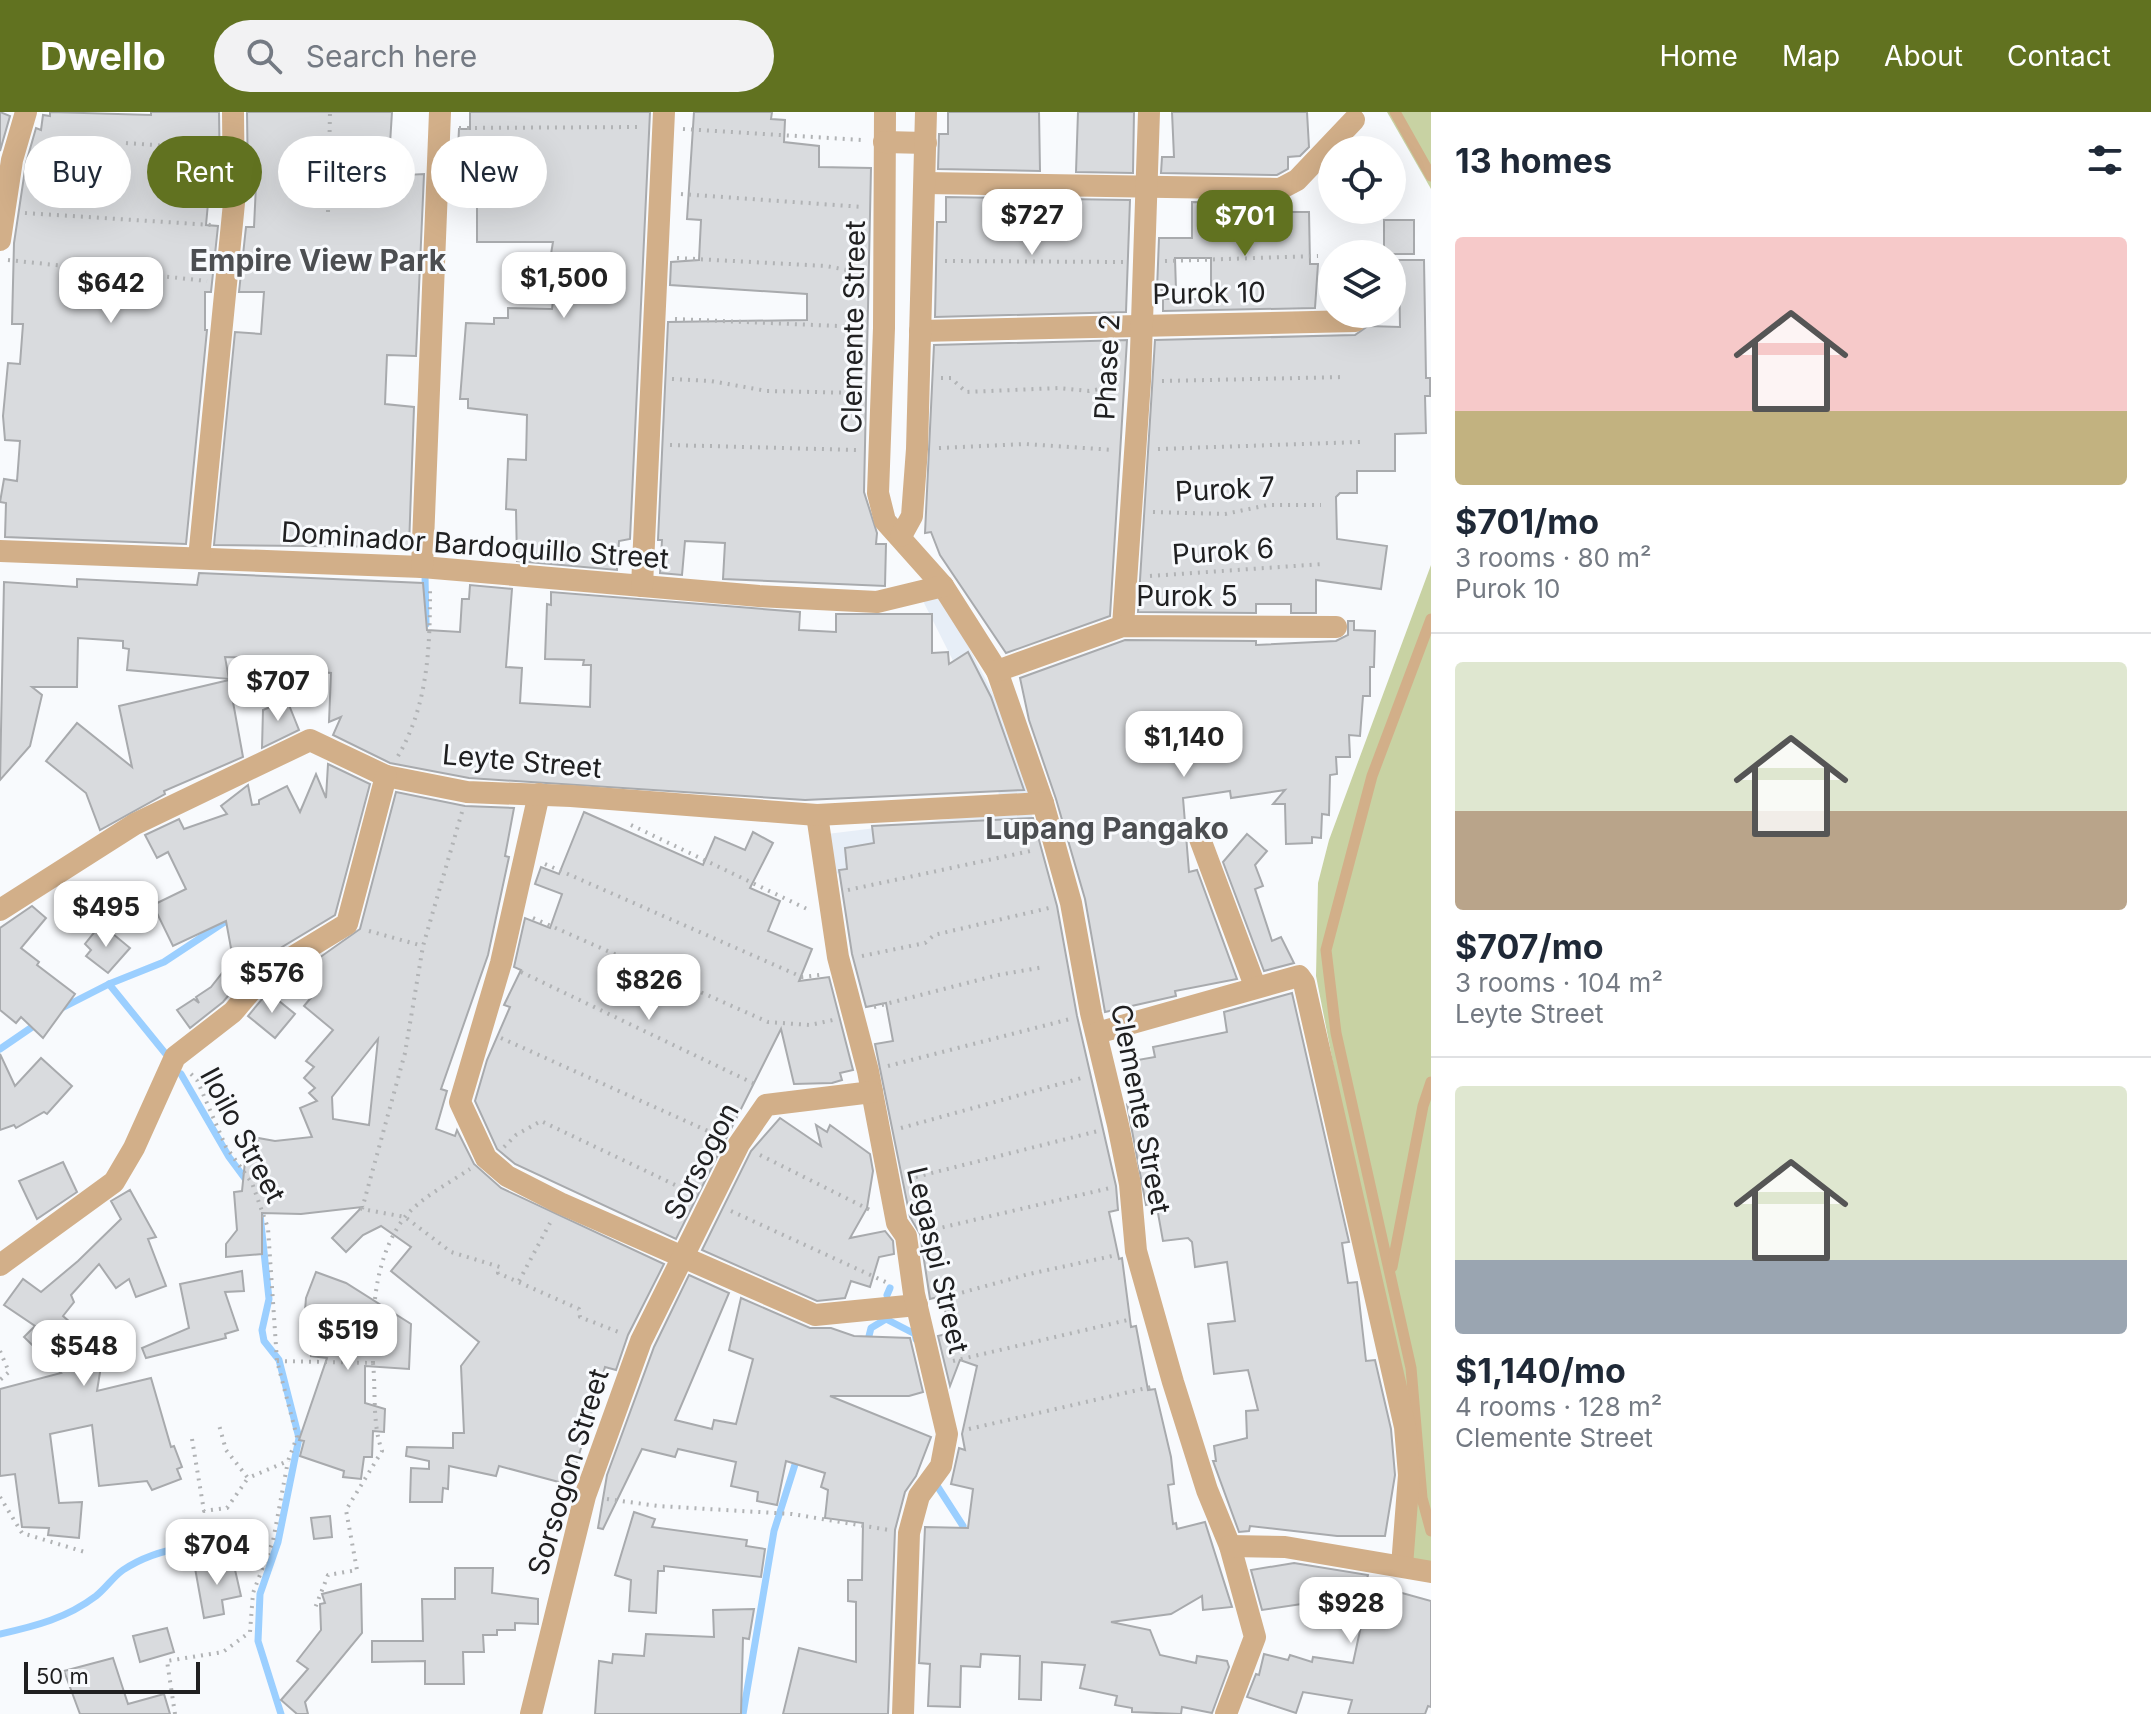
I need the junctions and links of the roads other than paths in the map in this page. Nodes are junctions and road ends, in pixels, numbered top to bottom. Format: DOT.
graph roads {
  1 [pos="26,112"];
  2 [pos="233,112"];
  3 [pos="440,112"];
  4 [pos="664,112"];
  5 [pos="885,112"];
  6 [pos="926,112"];
  7 [pos="1149,112"];
  8 [pos="1395,112"];
  9 [pos="1354,120"];
  10 [pos="884,142"];
  11 [pos="926,143"];
  12 [pos="1431,176"];
  13 [pos="925,183"];
  14 [pos="1146,189"];
  15 [pos="0,240"];
  16 [pos="885,278"];
  17 [pos="921,281"];
  18 [pos="1318,322"];
  19 [pos="1140,324"];
  20 [pos="920,331"];
  21 [pos="901,536"];
  22 [pos="0,551"];
  23 [pos="199,558"];
  24 [pos="426,568"];
  25 [pos="642,586"];
  26 [pos="943,586"];
  27 [pos="1431,619"];
  28 [pos="1123,626"];
  29 [pos="1336,627"];
  30 [pos="997,671"];
  31 [pos="386,776"];
  32 [pos="539,794"];
  33 [pos="1043,803"];
  34 [pos="817,815"];
  35 [pos="1200,839"];
  36 [pos="0,910"];
  37 [pos="1255,986"];
  38 [pos="1094,1023"];
  39 [pos="870,1082"];
  40 [pos="1431,1082"];
  41 [pos="685,1256"];
  42 [pos="0,1265"];
  43 [pos="1392,1272"];
  44 [pos="917,1305"];
  45 [pos="1431,1531"];
  46 [pos="1230,1546"];
  47 [pos="1402,1566"];
  48 [pos="1431,1572"];
  49 [pos="531,1714"];
  50 [pos="903,1714"];
  51 [pos="1226,1714"];
  1 -- 15 [label="street"];
  2 -- 23 [label="street"];
  3 -- 24 [label="street"];
  4 -- 25 [label="street"];
  5 -- 10 [label="street, Clemente Street"];
  6 -- 11 [label="street"];
  7 -- 14 [label="street, Phase 2"];
  8 -- 12 [label="lane"];
  9 -- 14 [label="street"];
  10 -- 11 [label="street"];
  10 -- 16 [label="street, Clemente Street"];
  11 -- 13 [label="street"];
  13 -- 14 [label="street"];
  13 -- 17 [label="street"];
  14 -- 19 [label="street, Phase 2"];
  16 -- 17 [label="street"];
  16 -- 21 [label="street, Clemente Street"];
  17 -- 20 [label="street"];
  18 -- 19 [label="street, Purok 10"];
  19 -- 20 [label="street, Purok 10"];
  19 -- 28 [label="street, Phase 2"];
  20 -- 21 [label="street"];
  21 -- 26 [label="street, Clemente Street"];
  22 -- 23 [label="street, Dominador Bardoquillo Street"];
  23 -- 24 [label="street, Dominador Bardoquillo Street"];
  24 -- 25 [label="street, Dominador Bardoquillo Street"];
  25 -- 26 [label="street, Dominador Bardoquillo Street"];
  26 -- 30 [label="street, Clemente Street"];
  27 -- 43 [label="lane"];
  28 -- 29 [label="street, Purok 5"];
  28 -- 30 [label="street, Purok 5"];
  30 -- 33 [label="street, Clemente Street"];
  31 -- 32 [label="street, Leyte Street"];
  31 -- 36 [label="street, Leyte Street"];
  31 -- 42 [label="street"];
  32 -- 34 [label="street, Leyte Street"];
  32 -- 41 [label="street"];
  33 -- 34 [label="street, Leyte Street"];
  33 -- 38 [label="street, Clemente Street"];
  34 -- 39 [label="street, Legaspi Street"];
  35 -- 37 [label="street"];
  37 -- 38 [label="street"];
  37 -- 47 [label="street"];
  38 -- 46 [label="street, Clemente Street"];
  39 -- 41 [label="street, Sorsogon"];
  39 -- 44 [label="street, Legaspi Street"];
  40 -- 43 [label="lane"];
  41 -- 44 [label="street"];
  41 -- 49 [label="street, Sorsogon Street"];
  43 -- 45 [label="lane"];
  44 -- 50 [label="street, Legaspi Street"];
  46 -- 47 [label="street"];
  46 -- 51 [label="street, Clemente Street"];
  47 -- 48 [label="street"];
}
